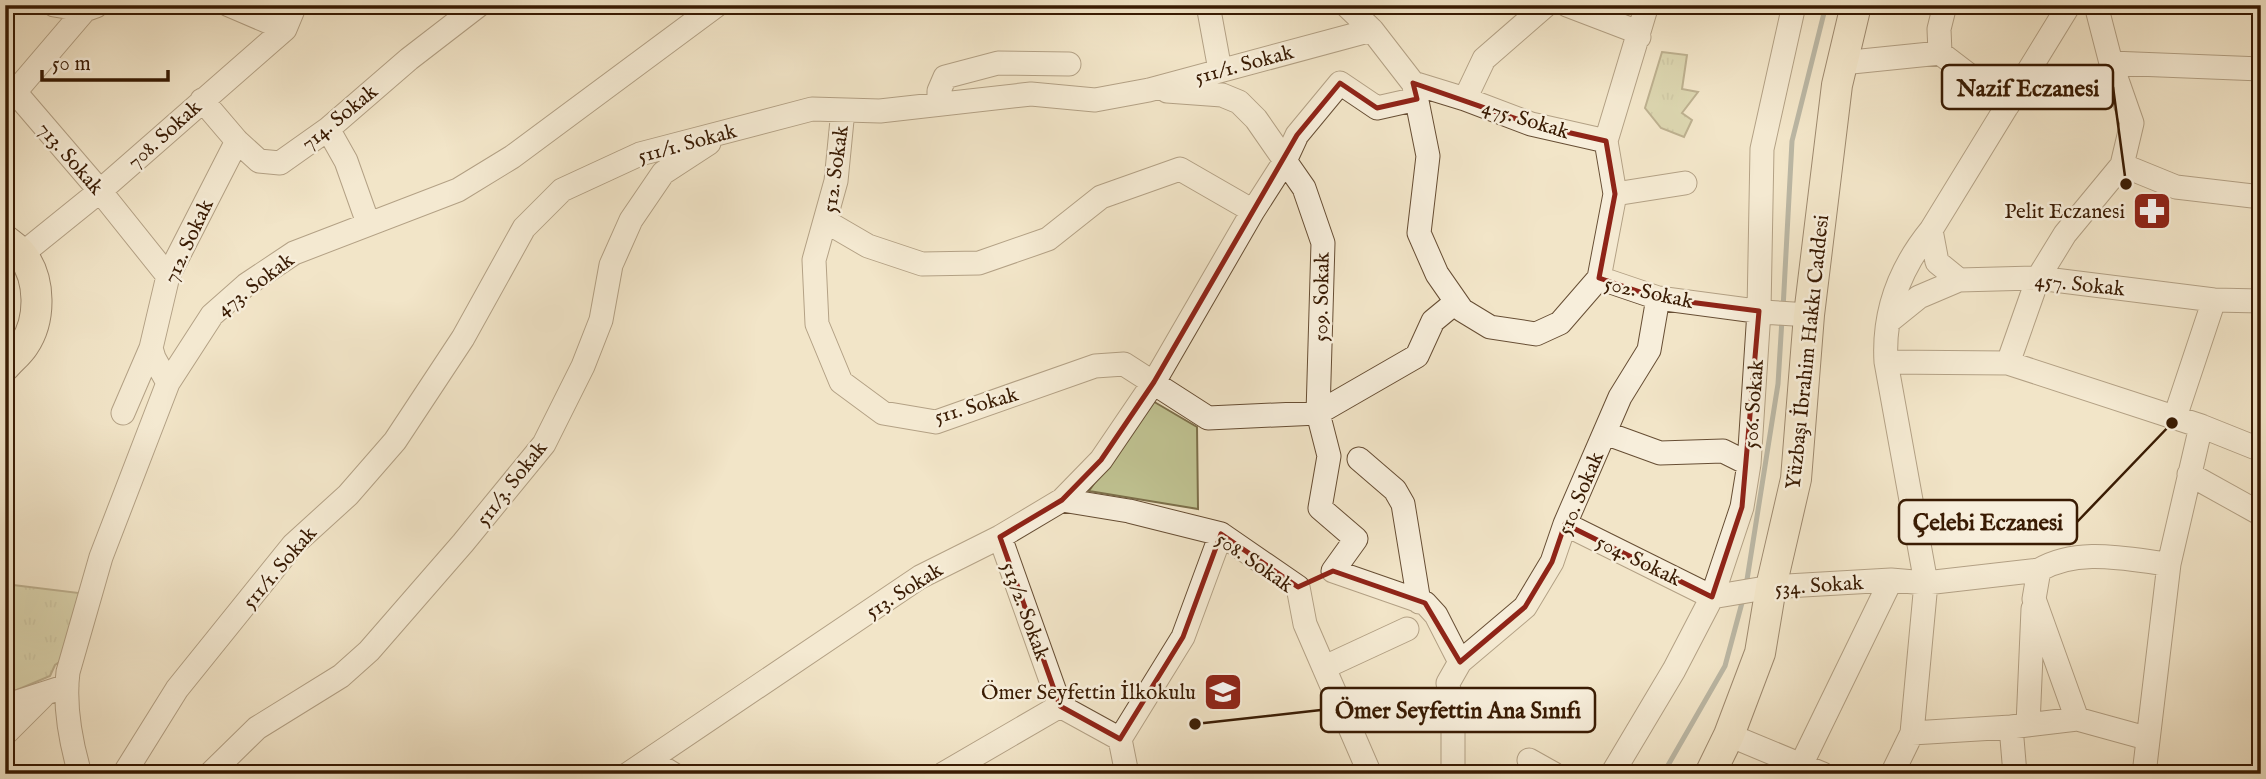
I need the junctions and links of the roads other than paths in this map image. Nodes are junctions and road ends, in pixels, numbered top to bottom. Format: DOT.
graph roads {
  1 [pos="54,5"];
  2 [pos="229,5"];
  3 [pos="295,5"];
  4 [pos="479,5"];
  5 [pos="717,5"];
  6 [pos="1208,5"];
  7 [pos="1346,5"];
  8 [pos="1567,5"];
  9 [pos="1647,5"];
  10 [pos="1794,5"];
  11 [pos="1856,5"];
  12 [pos="1945,5"];
  13 [pos="2069,5"];
  14 [pos="2096,5"];
  15 [pos="92,7"];
  16 [pos="1536,10"];
  17 [pos="285,29"];
  18 [pos="1372,30"];
  19 [pos="1639,37"];
  20 [pos="1940,53"];
  21 [pos="1842,63"];
  22 [pos="1069,64"];
  23 [pos="2111,64"];
  24 [pos="2261,69"];
  25 [pos="1220,70"];
  26 [pos="1149,90"];
  27 [pos="1415,91"];
  28 [pos="1465,99"];
  29 [pos="202,100"];
  30 [pos="939,104"];
  31 [pos="2008,105"];
  32 [pos="843,110"];
  33 [pos="328,129"];
  34 [pos="723,133"];
  35 [pos="237,141"];
  36 [pos="1606,141"];
  37 [pos="1285,161"];
  38 [pos="2122,165"];
  39 [pos="1685,183"];
  40 [pos="100,191"];
  41 [pos="1615,194"];
  42 [pos="2261,197"];
  43 [pos="1253,211"];
  44 [pos="825,220"];
  45 [pos="368,223"];
  46 [pos="1931,230"];
  47 [pos="14,247"];
  48 [pos="168,276"];
  49 [pos="1599,278"];
  50 [pos="2038,278"];
  51 [pos="1959,280"];
  52 [pos="1658,298"];
  53 [pos="2214,300"];
  54 [pos="2261,301"];
  55 [pos="1456,302"];
  56 [pos="1761,312"];
  57 [pos="1798,314"];
  58 [pos="1888,322"];
  59 [pos="151,348"];
  60 [pos="1886,362"];
  61 [pos="2008,363"];
  62 [pos="5,366"];
  63 [pos="168,383"];
  64 [pos="1154,383"];
  65 [pos="123,413"];
  66 [pos="1318,413"];
  67 [pos="2175,418"];
  68 [pos="2201,426"];
  69 [pos="1605,433"];
  70 [pos="2261,450"];
  71 [pos="1359,459"];
  72 [pos="1749,464"];
  73 [pos="2189,474"];
  74 [pos="1062,500"];
  75 [pos="2261,513"];
  76 [pos="1565,524"];
  77 [pos="1221,534"];
  78 [pos="1000,537"];
  79 [pos="2168,564"];
  80 [pos="2039,570"];
  81 [pos="1333,571"];
  82 [pos="1891,580"];
  83 [pos="1926,583"];
  84 [pos="1298,587"];
  85 [pos="1771,587"];
  86 [pos="1712,597"];
  87 [pos="2034,599"];
  88 [pos="1419,602"];
  89 [pos="1407,629"];
  90 [pos="1460,662"];
  91 [pos="1325,667"];
  92 [pos="56,690"];
  93 [pos="5,706"];
  94 [pos="1060,706"];
  95 [pos="2077,719"];
  96 [pos="2020,726"];
  97 [pos="1912,733"];
  98 [pos="5,734"];
  99 [pos="1729,735"];
  100 [pos="2146,738"];
  101 [pos="1120,739"];
  102 [pos="650,760"];
  103 [pos="1529,760"];
  104 [pos="1801,765"];
  105 [pos="80,774"];
  106 [pos="124,774"];
  107 [pos="210,774"];
  108 [pos="628,774"];
  109 [pos="673,774"];
  110 [pos="943,774"];
  111 [pos="1127,774"];
  112 [pos="1370,774"];
  113 [pos="1453,774"];
  114 [pos="1554,774"];
  115 [pos="1612,774"];
  116 [pos="1710,774"];
  117 [pos="1823,774"];
  118 [pos="1892,774"];
  119 [pos="2015,774"];
  120 [pos="2144,774"];
  1 -- 15 [label="street"];
  2 -- 17 [label="street"];
  3 -- 17 [label="street, 708. Sokak"];
  4 -- 33 [label="street, 714. Sokak"];
  5 -- 45 [label="street, 473. Sokak"];
  6 -- 25 [label="street"];
  7 -- 18 [label="street"];
  8 -- 19 [label="street"];
  9 -- 19 [label="street"];
  10 -- 56 [label="street, 506. Sokak"];
  11 -- 21 [label="main road, Yüzbaşı İbrahim Hakkı Caddesi"];
  12 -- 20 [label="street"];
  13 -- 31 [label="street"];
  14 -- 23 [label="street"];
  15 -- 40 [label="street, 713. Sokak"];
  16 -- 28 [label="street"];
  17 -- 29 [label="street, 708. Sokak"];
  18 -- 25 [label="street, 511/1. Sokak"];
  18 -- 27 [label="street"];
  19 -- 36 [label="street"];
  20 -- 21 [label="street"];
  20 -- 31 [label="street"];
  21 -- 57 [label="main road, Yüzbaşı İbrahim Hakkı Caddesi"];
  22 -- 30 [label="street"];
  23 -- 24 [label="street"];
  23 -- 38 [label="street"];
  25 -- 26 [label="street, 511/1. Sokak"];
  26 -- 30 [label="street, 511/1. Sokak"];
  26 -- 37 [label="street, 509. Sokak"];
  27 -- 28 [label="street, 475. Sokak"];
  27 -- 37 [label="street"];
  27 -- 55 [label="street, 502. Sokak"];
  28 -- 36 [label="street, 475. Sokak"];
  29 -- 35 [label="street, 714. Sokak"];
  29 -- 40 [label="street, 708. Sokak"];
  30 -- 32 [label="street, 511/1. Sokak"];
  31 -- 46 [label="street"];
  32 -- 34 [label="street, 511/1. Sokak"];
  32 -- 44 [label="street, 512. Sokak"];
  33 -- 35 [label="street, 714. Sokak"];
  33 -- 45 [label="street"];
  34 -- 106 [label="street, 511/1. Sokak"];
  34 -- 107 [label="street, 511/3. Sokak"];
  35 -- 48 [label="street, 712. Sokak"];
  36 -- 41 [label="street"];
  37 -- 43 [label="street"];
  37 -- 66 [label="street, 509. Sokak"];
  38 -- 42 [label="street"];
  38 -- 50 [label="street"];
  39 -- 41 [label="street"];
  40 -- 47 [label="street, 708. Sokak"];
  40 -- 48 [label="street, 713. Sokak"];
  41 -- 49 [label="street"];
  43 -- 44 [label="street, 512. Sokak"];
  43 -- 64 [label="street"];
  44 -- 64 [label="street, 511. Sokak"];
  45 -- 63 [label="street, 473. Sokak"];
  46 -- 51 [label="street"];
  46 -- 58 [label="street"];
  47 -- 62 [label="main road"];
  48 -- 59 [label="street, 712. Sokak"];
  49 -- 52 [label="street, 502. Sokak"];
  49 -- 55 [label="street, 502. Sokak"];
  50 -- 51 [label="street, 457. Sokak"];
  50 -- 53 [label="street, 457. Sokak"];
  50 -- 61 [label="street"];
  51 -- 58 [label="street"];
  52 -- 56 [label="street, 502. Sokak"];
  52 -- 69 [label="street, 510. Sokak"];
  53 -- 54 [label="street, 457. Sokak"];
  53 -- 67 [label="street"];
  55 -- 66 [label="street"];
  56 -- 57 [label="street, 502. Sokak"];
  56 -- 72 [label="street, 506. Sokak"];
  57 -- 85 [label="main road, Yüzbaşı İbrahim Hakkı Caddesi"];
  58 -- 60 [label="street"];
  59 -- 63 [label="street"];
  59 -- 65 [label="street, 712. Sokak"];
  60 -- 61 [label="street"];
  60 -- 83 [label="street"];
  61 -- 67 [label="street"];
  63 -- 92 [label="street, 473. Sokak"];
  64 -- 66 [label="street, 511. Sokak"];
  64 -- 74 [label="street, 513. Sokak"];
  66 -- 81 [label="street, 509. Sokak"];
  67 -- 68 [label="street"];
  68 -- 70 [label="street"];
  68 -- 73 [label="street"];
  69 -- 72 [label="street"];
  69 -- 76 [label="street, 510. Sokak"];
  71 -- 88 [label="street"];
  72 -- 86 [label="street, 506. Sokak"];
  73 -- 75 [label="street"];
  73 -- 79 [label="street"];
  74 -- 77 [label="street, 508. Sokak"];
  74 -- 78 [label="street, 513. Sokak"];
  76 -- 86 [label="street, 504. Sokak"];
  76 -- 90 [label="street, 510. Sokak"];
  77 -- 84 [label="street, 508. Sokak"];
  77 -- 101 [label="street"];
  78 -- 94 [label="street, 513/2. Sokak"];
  78 -- 102 [label="street, 513. Sokak"];
  79 -- 80 [label="street, 534. Sokak"];
  79 -- 100 [label="street"];
  80 -- 83 [label="street, 534. Sokak"];
  80 -- 87 [label="street"];
  81 -- 84 [label="street"];
  81 -- 88 [label="street"];
  82 -- 83 [label="street, 534. Sokak"];
  82 -- 85 [label="street, 534. Sokak"];
  82 -- 104 [label="street"];
  83 -- 97 [label="street"];
  84 -- 91 [label="street, 508. Sokak"];
  85 -- 86 [label="street, 534. Sokak"];
  85 -- 99 [label="main road, Yüzbaşı İbrahim Hakkı Caddesi"];
  86 -- 115 [label="street, 506. Sokak"];
  87 -- 95 [label="street"];
  87 -- 96 [label="street"];
  88 -- 90 [label="street"];
  89 -- 91 [label="street"];
  90 -- 113 [label="street"];
  91 -- 112 [label="street, 508. Sokak"];
  92 -- 93 [label="street"];
  92 -- 98 [label="street"];
  92 -- 105 [label="street, 473. Sokak"];
  94 -- 101 [label="street"];
  94 -- 110 [label="street"];
  95 -- 96 [label="street"];
  95 -- 100 [label="street"];
  96 -- 97 [label="street"];
  96 -- 119 [label="street"];
  97 -- 118 [label="street"];
  99 -- 104 [label="street"];
  99 -- 116 [label="main road, Yüzbaşı İbrahim Hakkı Caddesi"];
  100 -- 120 [label="street"];
  101 -- 111 [label="street"];
  102 -- 108 [label="street, 513. Sokak"];
  102 -- 109 [label="street"];
  103 -- 114 [label="street"];
  104 -- 117 [label="street"];
}
